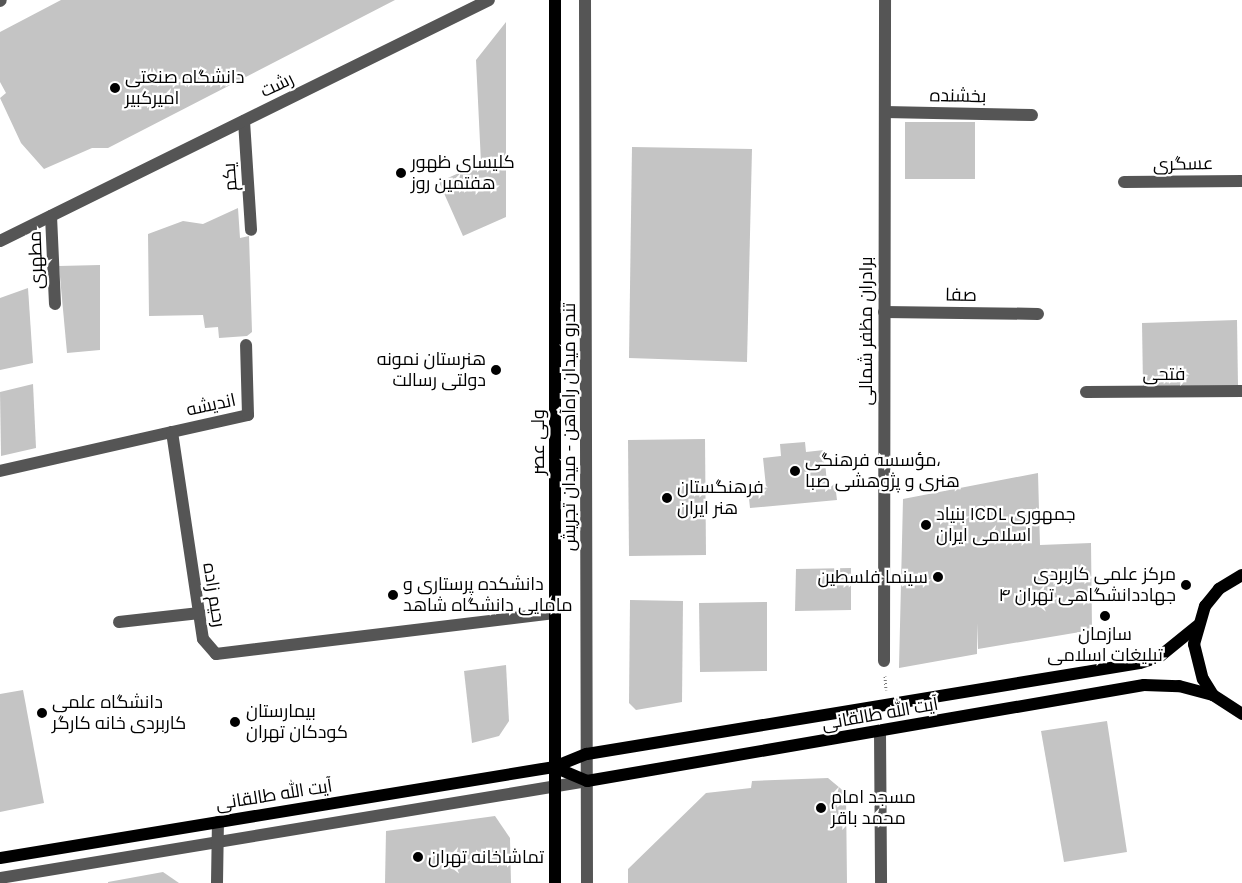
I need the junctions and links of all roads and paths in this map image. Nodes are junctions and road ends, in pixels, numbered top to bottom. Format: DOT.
graph roads {
  1 [pos="489,0"];
  2 [pos="555,0"];
  3 [pos="585,0"];
  4 [pos="885,0"];
  5 [pos="884,112"];
  6 [pos="1032,115"];
  7 [pos="244,122"];
  8 [pos="1242,181"];
  9 [pos="1124,182"];
  10 [pos="52,216"];
  11 [pos="252,230"];
  12 [pos="0,241"];
  13 [pos="55,304"];
  14 [pos="884,312"];
  15 [pos="1038,314"];
  16 [pos="246,345"];
  17 [pos="1242,391"];
  18 [pos="1086,392"];
  19 [pos="172,432"];
  20 [pos="0,471"];
  21 [pos="1242,575"];
  22 [pos="199,613"];
  23 [pos="556,613"];
  24 [pos="119,622"];
  25 [pos="1197,626"];
  26 [pos="884,661"];
  27 [pos="1213,695"];
  28 [pos="887,706"];
  29 [pos="1242,714"];
  30 [pos="880,732"];
  31 [pos="587,754"];
  32 [pos="554,767"];
  33 [pos="587,781"];
  34 [pos="554,785"];
  35 [pos="218,822"];
  36 [pos="218,841"];
  37 [pos="3,858"];
  38 [pos="6,879"];
  39 [pos="217,883"];
  40 [pos="555,883"];
  41 [pos="587,883"];
  42 [pos="881,883"];
  1 -- 7 [label="street, رشت"];
  2 -- 23 [label="main road, ولی عصر"];
  3 -- 31 [label="street, تندرو میدان راه‌آهن - میدان تجریش"];
  4 -- 5 [label="street, برادران مظفر شمالی"];
  5 -- 6 [label="street, بخشنده"];
  5 -- 14 [label="street, برادران مظفر شمالی"];
  7 -- 10 [label="street, رشت"];
  7 -- 11 [label="street, یکم"];
  8 -- 9 [label="street, عسگری"];
  10 -- 12 [label="street, رشت"];
  10 -- 13 [label="street, مطهری"];
  14 -- 15 [label="street, صفا"];
  14 -- 26 [label="street, برادران مظفر شمالی"];
  16 -- 19 [label="street, اندیشه"];
  17 -- 18 [label="street, فتحی"];
  19 -- 20 [label="street"];
  19 -- 22 [label="street, رحیم زاده"];
  21 -- 25 [label="main road"];
  22 -- 23 [label="street, رحیم زاده"];
  22 -- 24 [label="street"];
  23 -- 32 [label="main road, ولی عصر"];
  25 -- 27 [label="main road"];
  25 -- 28 [label="main road, آیت الله طالقانی"];
  26 -- 28 [label="path"];
  27 -- 29 [label="main road"];
  27 -- 30 [label="main road, آیت الله طالقانی"];
  28 -- 31 [label="main road, آیت الله طالقانی"];
  30 -- 33 [label="main road, آیت الله طالقانی"];
  30 -- 42 [label="street"];
  31 -- 32 [label="main road, آیت الله طالقانی"];
  31 -- 33 [label="street, تندرو میدان راه‌آهن - میدان تجریش"];
  32 -- 33 [label="main road"];
  32 -- 34 [label="main road, ولی عصر"];
  32 -- 35 [label="main road, آیت الله طالقانی"];
  33 -- 34 [label="street"];
  33 -- 41 [label="street, تندرو میدان راه‌آهن - میدان تجریش"];
  34 -- 36 [label="street"];
  34 -- 40 [label="main road, ولی عصر"];
  35 -- 36 [label="street"];
  35 -- 37 [label="main road, آیت الله طالقانی"];
  36 -- 38 [label="street"];
  36 -- 39 [label="street"];
  37 -- 38 [label="street"];
}
